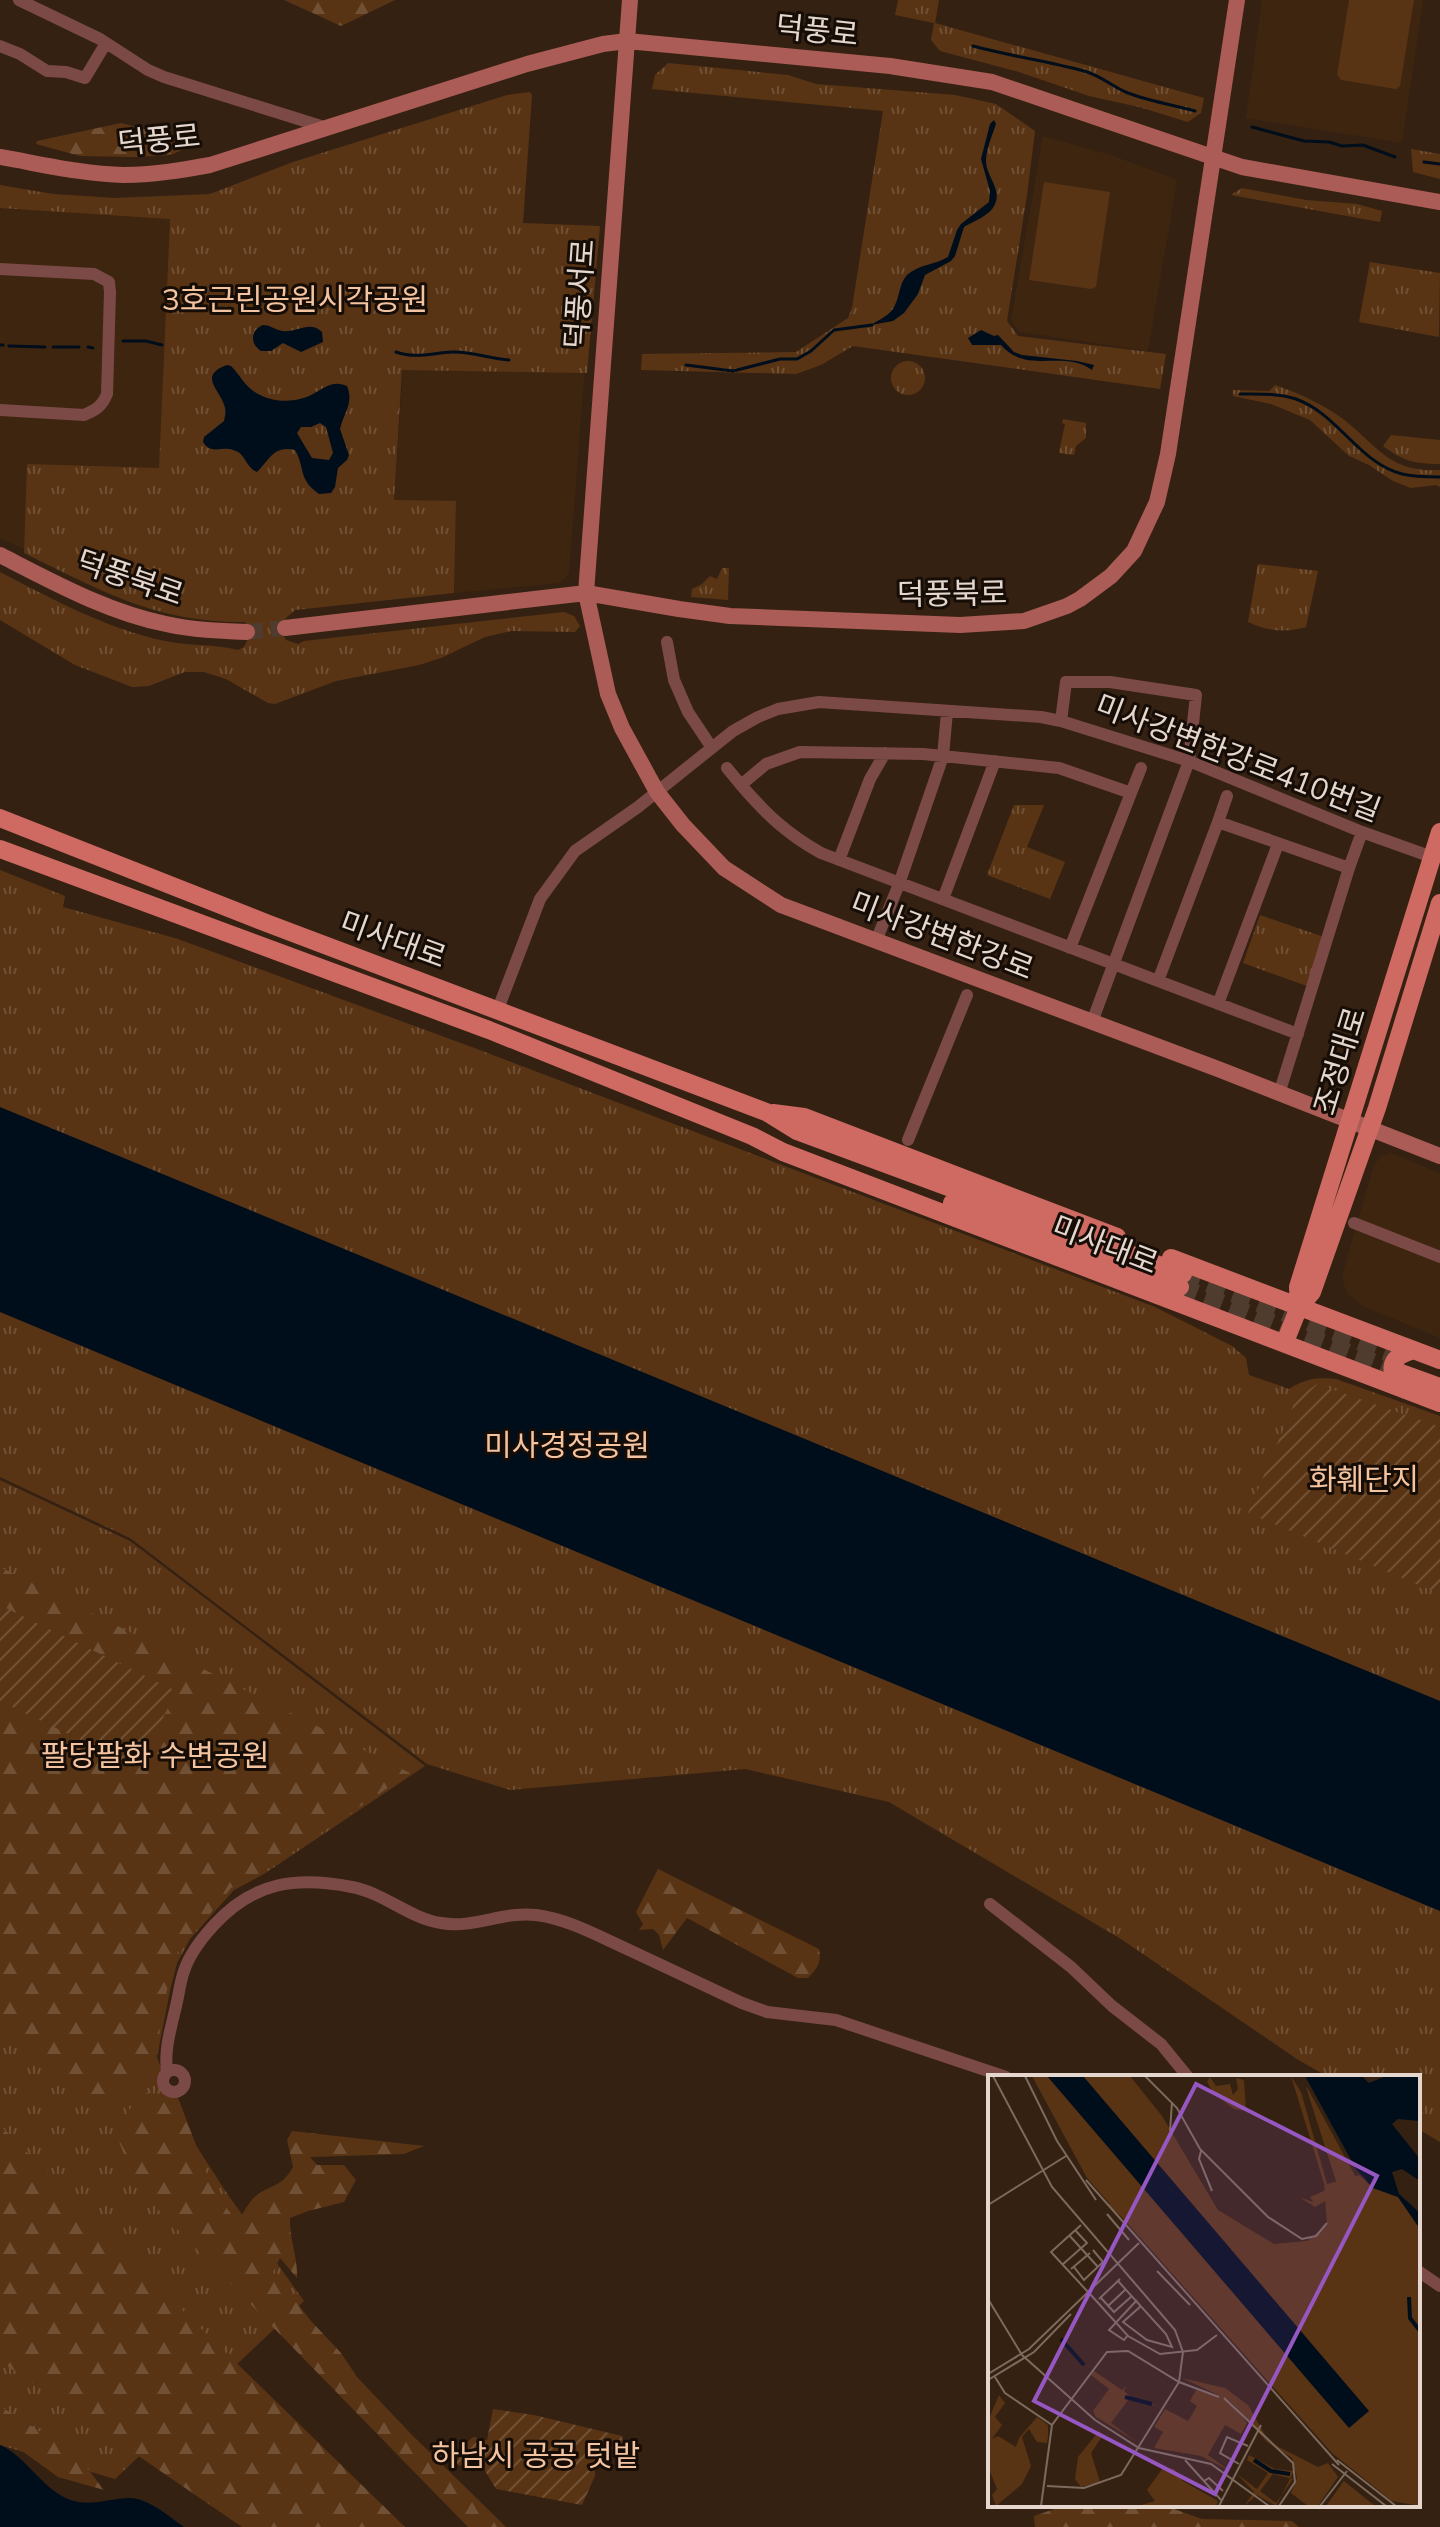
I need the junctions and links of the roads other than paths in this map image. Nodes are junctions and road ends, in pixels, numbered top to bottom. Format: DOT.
graph roads {
  1 [pos="19,0"];
  2 [pos="630,0"];
  3 [pos="1237,0"];
  4 [pos="627,41"];
  5 [pos="106,43"];
  6 [pos="0,46"];
  7 [pos="324,127"];
  8 [pos="0,157"];
  9 [pos="1214,158"];
  10 [pos="1440,202"];
  11 [pos="0,269"];
  12 [pos="0,410"];
  13 [pos="0,555"];
  14 [pos="586,593"];
  15 [pos="285,628"];
  16 [pos="247,632"];
  17 [pos="667,642"];
  18 [pos="947,712"];
  19 [pos="1061,721"];
  20 [pos="712,748"];
  21 [pos="885,753"];
  22 [pos="943,756"];
  23 [pos="995,761"];
  24 [pos="1189,761"];
  25 [pos="727,768"];
  26 [pos="1141,768"];
  27 [pos="741,785"];
  28 [pos="657,792"];
  29 [pos="1131,793"];
  30 [pos="1227,796"];
  31 [pos="0,818"];
  32 [pos="1218,822"];
  33 [pos="1362,832"];
  34 [pos="1440,832"];
  35 [pos="1278,844"];
  36 [pos="0,849"];
  37 [pos="1432,857"];
  38 [pos="839,860"];
  39 [pos="1349,868"];
  40 [pos="899,884"];
  41 [pos="943,899"];
  42 [pos="1440,903"];
  43 [pos="876,941"];
  44 [pos="1070,948"];
  45 [pos="1114,964"];
  46 [pos="1158,981"];
  47 [pos="967,995"];
  48 [pos="1218,1004"];
  49 [pos="498,1009"];
  50 [pos="1092,1022"];
  51 [pos="1298,1034"];
  52 [pos="1279,1094"];
  53 [pos="766,1112"];
  54 [pos="1351,1121"];
  55 [pos="1369,1128"];
  56 [pos="752,1136"];
  57 [pos="908,1140"];
  58 [pos="1440,1156"];
  59 [pos="1354,1223"];
  60 [pos="1440,1257"];
  61 [pos="1299,1307"];
  62 [pos="1285,1342"];
  63 [pos="1440,1360"];
  64 [pos="1407,1368"];
  65 [pos="1440,1371"];
  66 [pos="1440,1387"];
  67 [pos="1440,1403"];
  68 [pos="990,1904"];
  69 [pos="167,2072"];
  70 [pos="1000,2075"];
  71 [pos="1186,2075"];
  72 [pos="1420,2272"];
  73 [pos="1440,2286"];
  1 -- 5 [label="street"];
  2 -- 4 [label="street, 덕풍서로"];
  3 -- 9 [label="street, 덕풍북로"];
  4 -- 7 [label="street, 덕풍로"];
  4 -- 9 [label="street, 덕풍로"];
  4 -- 14 [label="street, 덕풍서로"];
  5 -- 6 [label="street"];
  5 -- 7 [label="street"];
  7 -- 8 [label="street, 덕풍로"];
  9 -- 10 [label="street, 덕풍로"];
  9 -- 14 [label="street, 덕풍북로"];
  11 -- 12 [label="street"];
  13 -- 16 [label="street, 덕풍북로"];
  14 -- 15 [label="street, 덕풍북로"];
  14 -- 28 [label="street, 미사강변한강로"];
  17 -- 20 [label="street"];
  18 -- 19 [label="street, 미사강변한강로410번길"];
  18 -- 20 [label="street, 미사강변한강로410번길"];
  18 -- 22 [label="street"];
  19 -- 24 [label="street, 미사강변한강로410번길"];
  19 -- 24 [label="street"];
  20 -- 28 [label="street, 미사강변한강로410번길"];
  21 -- 22 [label="street"];
  21 -- 27 [label="street"];
  21 -- 38 [label="street"];
  22 -- 23 [label="street"];
  22 -- 40 [label="street"];
  23 -- 29 [label="street"];
  23 -- 41 [label="street"];
  24 -- 33 [label="street, 미사강변한강로410번길"];
  24 -- 45 [label="street"];
  25 -- 27 [label="street"];
  26 -- 29 [label="street"];
  27 -- 38 [label="street"];
  28 -- 43 [label="street, 미사강변한강로"];
  28 -- 49 [label="street, 미사강변한강로410번길"];
  29 -- 44 [label="street"];
  30 -- 32 [label="street"];
  31 -- 49 [label="main road, 미사대로"];
  32 -- 35 [label="street"];
  32 -- 46 [label="street"];
  33 -- 37 [label="street, 미사강변한강로410번길"];
  33 -- 39 [label="street"];
  34 -- 37 [label="main road, 조정대로"];
  35 -- 39 [label="street"];
  35 -- 48 [label="street"];
  36 -- 56 [label="main road, 미사대로"];
  37 -- 54 [label="main road, 조정대로"];
  38 -- 40 [label="street"];
  39 -- 51 [label="street"];
  40 -- 41 [label="street"];
  40 -- 43 [label="street"];
  41 -- 44 [label="street"];
  42 -- 55 [label="main road, 조정대로"];
  43 -- 50 [label="street, 미사강변한강로"];
  44 -- 45 [label="street"];
  45 -- 46 [label="street"];
  45 -- 50 [label="street"];
  46 -- 48 [label="street"];
  47 -- 57 [label="street"];
  48 -- 51 [label="street"];
  49 -- 53 [label="main road, 미사대로"];
  50 -- 52 [label="street, 미사강변한강로"];
  51 -- 52 [label="street"];
  52 -- 54 [label="street, 미사강변한강로"];
  53 -- 56 [label="main road, 미사대로"];
  53 -- 61 [label="main road, 미사대로"];
  54 -- 55 [label="street, 미사강변한강로"];
  54 -- 61 [label="main road, 조정대로"];
  55 -- 58 [label="street, 미사강변한강로"];
  55 -- 61 [label="main road, 조정대로"];
  56 -- 62 [label="main road, 미사대로"];
  59 -- 60 [label="street"];
  61 -- 62 [label="main road, 조정대로"];
  61 -- 64 [label="main road, 미사대로"];
  62 -- 64 [label="main road, 미사대로"];
  63 -- 64 [label="main road, 미사대로"];
  64 -- 65 [label="main road, 미사대로"];
  64 -- 66 [label="main road, 미사대로"];
  64 -- 67 [label="main road, 미사대로"];
  68 -- 71 [label="street"];
  69 -- 70 [label="street"];
  72 -- 73 [label="street"];
}
